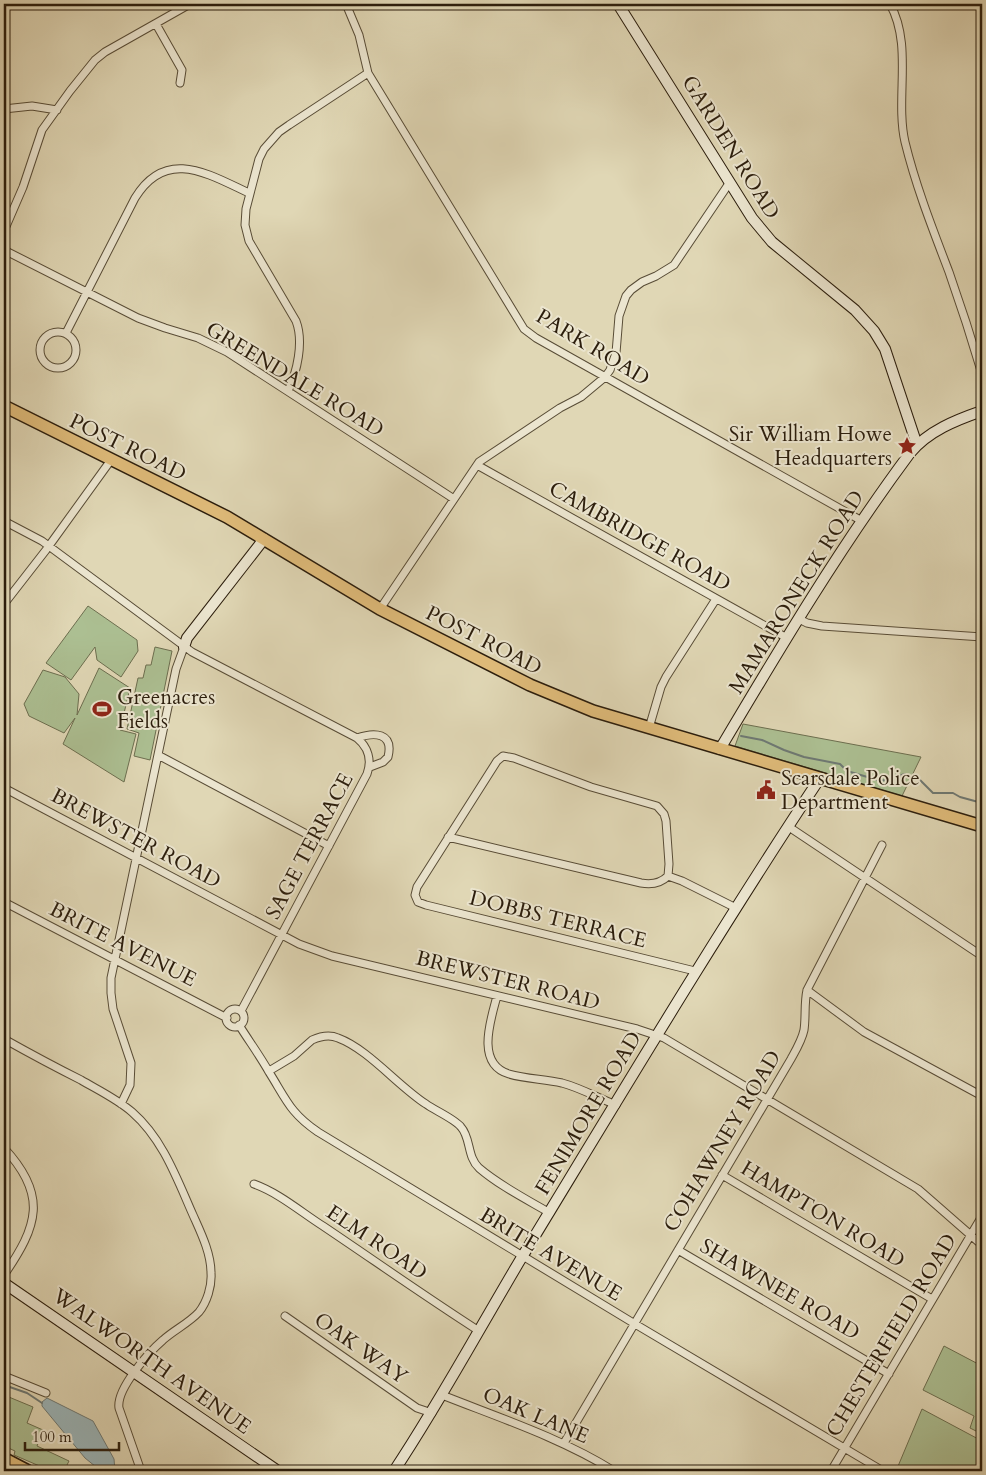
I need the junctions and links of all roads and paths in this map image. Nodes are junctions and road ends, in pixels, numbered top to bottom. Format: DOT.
graph roads {
  1 [pos="190,4"];
  2 [pos="346,4"];
  3 [pos="618,4"];
  4 [pos="890,4"];
  5 [pos="156,24"];
  6 [pos="368,73"];
  7 [pos="180,83"];
  8 [pos="4,109"];
  9 [pos="57,110"];
  10 [pos="730,182"];
  11 [pos="249,194"];
  12 [pos="4,231"];
  13 [pos="4,250"];
  14 [pos="87,292"];
  15 [pos="66,333"];
  16 [pos="982,374"];
  17 [pos="605,377"];
  18 [pos="288,391"];
  19 [pos="4,406"];
  20 [pos="982,411"];
  21 [pos="917,445"];
  22 [pos="111,460"];
  23 [pos="476,465"];
  24 [pos="454,499"];
  25 [pos="4,521"];
  26 [pos="862,521"];
  27 [pos="264,539"];
  28 [pos="48,546"];
  29 [pos="716,599"];
  30 [pos="4,604"];
  31 [pos="380,609"];
  32 [pos="799,619"];
  33 [pos="982,637"];
  34 [pos="787,638"];
  35 [pos="184,647"];
  36 [pos="649,728"];
  37 [pos="356,738"];
  38 [pos="720,749"];
  39 [pos="158,755"];
  40 [pos="370,767"];
  41 [pos="820,778"];
  42 [pos="4,788"];
  43 [pos="982,826"];
  44 [pos="789,827"];
  45 [pos="448,837"];
  46 [pos="882,845"];
  47 [pos="329,846"];
  48 [pos="136,858"];
  49 [pos="668,876"];
  50 [pos="864,878"];
  51 [pos="4,902"];
  52 [pos="736,908"];
  53 [pos="282,935"];
  54 [pos="982,956"];
  55 [pos="115,960"];
  56 [pos="695,971"];
  57 [pos="807,990"];
  58 [pos="497,996"];
  59 [pos="241,1011"];
  60 [pos="226,1018"];
  61 [pos="240,1026"];
  62 [pos="657,1036"];
  63 [pos="4,1039"];
  64 [pos="4,1044"];
  65 [pos="12,1044"];
  66 [pos="269,1071"];
  67 [pos="982,1096"];
  68 [pos="768,1099"];
  69 [pos="121,1104"];
  70 [pos="616,1105"];
  71 [pos="4,1148"];
  72 [pos="722,1175"];
  73 [pos="254,1184"];
  74 [pos="550,1213"];
  75 [pos="982,1216"];
  76 [pos="971,1235"];
  77 [pos="982,1245"];
  78 [pos="678,1250"];
  79 [pos="523,1257"];
  80 [pos="4,1275"];
  81 [pos="4,1283"];
  82 [pos="932,1299"];
  83 [pos="285,1316"];
  84 [pos="635,1324"];
  85 [pos="479,1331"];
  86 [pos="135,1373"];
  87 [pos="889,1374"];
  88 [pos="4,1376"];
  89 [pos="46,1393"];
  90 [pos="442,1395"];
  91 [pos="417,1408"];
  92 [pos="432,1413"];
  93 [pos="426,1423"];
  94 [pos="564,1443"];
  95 [pos="845,1448"];
  96 [pos="4,1459"];
  97 [pos="4,1468"];
  98 [pos="10,1471"];
  99 [pos="27,1471"];
  100 [pos="141,1471"];
  101 [pos="278,1471"];
  102 [pos="394,1471"];
  103 [pos="614,1471"];
  104 [pos="831,1471"];
  105 [pos="883,1471"];
  1 -- 5 [label="street"];
  2 -- 6 [label="street, PARK ROAD"];
  3 -- 10 [label="street, GARDEN ROAD"];
  4 -- 16 [label="street"];
  5 -- 7 [label="street"];
  5 -- 9 [label="street"];
  6 -- 11 [label="street"];
  6 -- 17 [label="street, PARK ROAD"];
  8 -- 9 [label="street"];
  9 -- 12 [label="street"];
  10 -- 17 [label="street"];
  10 -- 21 [label="street, GARDEN ROAD"];
  11 -- 14 [label="street"];
  11 -- 18 [label="street"];
  13 -- 14 [label="street, GREENDALE ROAD"];
  14 -- 15 [label="street"];
  14 -- 18 [label="street, GREENDALE ROAD"];
  15 -- 15 [label="street"];
  17 -- 23 [label="street"];
  17 -- 26 [label="street, PARK ROAD"];
  18 -- 24 [label="street, GREENDALE ROAD"];
  19 -- 22 [label="main road, POST ROAD"];
  20 -- 21 [label="street, MAMARONECK ROAD"];
  21 -- 26 [label="street, MAMARONECK ROAD"];
  22 -- 27 [label="main road, POST ROAD"];
  22 -- 28 [label="street"];
  23 -- 24 [label="street"];
  23 -- 29 [label="street, CAMBRIDGE ROAD"];
  24 -- 31 [label="street"];
  25 -- 28 [label="street"];
  26 -- 32 [label="street, MAMARONECK ROAD"];
  27 -- 31 [label="main road, POST ROAD"];
  27 -- 35 [label="street"];
  28 -- 30 [label="street"];
  28 -- 35 [label="street"];
  29 -- 34 [label="street, CAMBRIDGE ROAD"];
  29 -- 36 [label="street"];
  31 -- 36 [label="main road, POST ROAD"];
  32 -- 33 [label="street"];
  32 -- 34 [label="street, MAMARONECK ROAD"];
  34 -- 38 [label="street, MAMARONECK ROAD"];
  35 -- 37 [label="street"];
  35 -- 39 [label="street"];
  36 -- 38 [label="main road, POST ROAD"];
  37 -- 40 [label="street, SAGE TERRACE"];
  37 -- 40 [label="street"];
  38 -- 41 [label="main road, POST ROAD"];
  39 -- 47 [label="street"];
  39 -- 48 [label="street"];
  40 -- 47 [label="street, SAGE TERRACE"];
  41 -- 43 [label="main road, POST ROAD"];
  41 -- 44 [label="street, FENIMORE ROAD"];
  42 -- 48 [label="street, BREWSTER ROAD"];
  44 -- 50 [label="street"];
  44 -- 52 [label="street, FENIMORE ROAD"];
  45 -- 49 [label="street"];
  45 -- 49 [label="street"];
  45 -- 56 [label="street, DOBBS TERRACE"];
  46 -- 50 [label="street, COHAWNEY ROAD"];
  47 -- 53 [label="street, SAGE TERRACE"];
  48 -- 53 [label="street, BREWSTER ROAD"];
  48 -- 55 [label="street"];
  49 -- 52 [label="street"];
  50 -- 54 [label="street"];
  50 -- 57 [label="street, COHAWNEY ROAD"];
  51 -- 55 [label="street, BRITE AVENUE"];
  52 -- 56 [label="street, FENIMORE ROAD"];
  53 -- 58 [label="street, BREWSTER ROAD"];
  53 -- 59 [label="street, SAGE TERRACE"];
  55 -- 60 [label="street, BRITE AVENUE"];
  55 -- 69 [label="street"];
  56 -- 62 [label="street, FENIMORE ROAD"];
  57 -- 67 [label="street"];
  57 -- 68 [label="street, COHAWNEY ROAD"];
  58 -- 62 [label="street, BREWSTER ROAD"];
  58 -- 70 [label="street"];
  59 -- 60 [label="street"];
  59 -- 61 [label="street"];
  60 -- 61 [label="street, BRITE AVENUE"];
  61 -- 66 [label="street, BRITE AVENUE"];
  62 -- 68 [label="street, BREWSTER ROAD"];
  62 -- 70 [label="street, FENIMORE ROAD"];
  63 -- 65 [label="street"];
  64 -- 65 [label="street"];
  65 -- 69 [label="street"];
  66 -- 74 [label="street"];
  66 -- 79 [label="street, BRITE AVENUE"];
  68 -- 72 [label="street, COHAWNEY ROAD"];
  68 -- 76 [label="street, BREWSTER ROAD"];
  69 -- 86 [label="street"];
  70 -- 74 [label="street, FENIMORE ROAD"];
  71 -- 80 [label="street"];
  72 -- 78 [label="street, COHAWNEY ROAD"];
  72 -- 82 [label="street, HAMPTON ROAD"];
  73 -- 85 [label="street, ELM ROAD"];
  74 -- 79 [label="street, FENIMORE ROAD"];
  75 -- 76 [label="street, CHESTERFIELD ROAD"];
  76 -- 77 [label="street, BREWSTER ROAD"];
  76 -- 82 [label="street, CHESTERFIELD ROAD"];
  78 -- 84 [label="street, COHAWNEY ROAD"];
  78 -- 87 [label="street, SHAWNEE ROAD"];
  79 -- 84 [label="street, BRITE AVENUE"];
  79 -- 85 [label="street, FENIMORE ROAD"];
  81 -- 86 [label="street, WALWORTH AVENUE"];
  82 -- 87 [label="street, CHESTERFIELD ROAD"];
  83 -- 91 [label="street, OAK WAY"];
  84 -- 94 [label="street, COHAWNEY ROAD"];
  84 -- 95 [label="street, BRITE AVENUE"];
  85 -- 90 [label="street, FENIMORE ROAD"];
  86 -- 100 [label="street"];
  86 -- 101 [label="street, WALWORTH AVENUE"];
  87 -- 95 [label="street, CHESTERFIELD ROAD"];
  88 -- 89 [label="street"];
  90 -- 92 [label="street, FENIMORE ROAD"];
  90 -- 94 [label="street, OAK LANE"];
  91 -- 92 [label="street, OAK WAY"];
  91 -- 93 [label="street, OAK WAY"];
  92 -- 93 [label="street, FENIMORE ROAD"];
  93 -- 102 [label="street, FENIMORE ROAD"];
  94 -- 103 [label="street, OAK LANE"];
  95 -- 104 [label="street, CHESTERFIELD ROAD"];
  95 -- 105 [label="street, BRITE AVENUE"];
  96 -- 99 [label="highway"];
  97 -- 98 [label="highway"];
}
